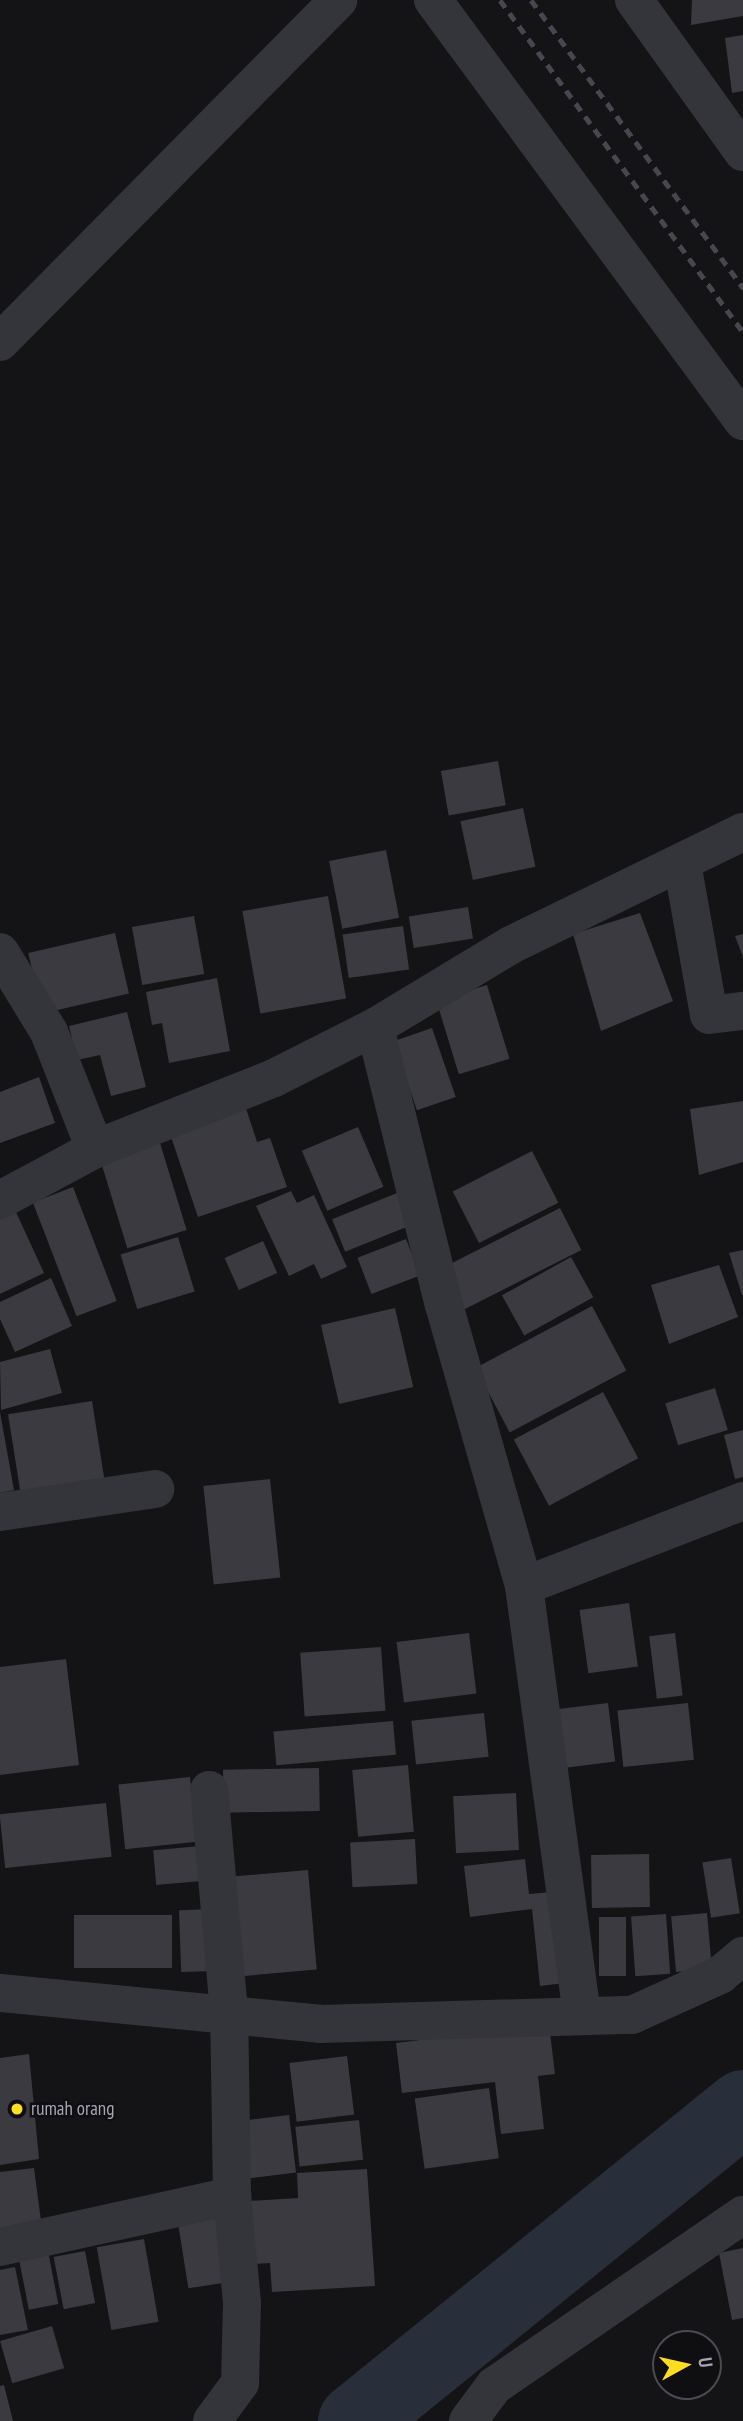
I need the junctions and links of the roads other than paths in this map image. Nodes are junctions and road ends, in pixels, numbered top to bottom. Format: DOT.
graph roads {
  1 [pos="338,0"];
  2 [pos="433,0"];
  3 [pos="634,0"];
  4 [pos="743,152"];
  5 [pos="0,342"];
  6 [pos="743,421"];
  7 [pos="743,832"];
  8 [pos="682,863"];
  9 [pos="0,952"];
  10 [pos="743,1011"];
  11 [pos="375,1027"];
  12 [pos="95,1149"];
  13 [pos="0,1200"];
  14 [pos="155,1489"];
  15 [pos="743,1501"];
  16 [pos="0,1512"];
  17 [pos="524,1586"];
  18 [pos="209,1790"];
  19 [pos="743,1956"];
  20 [pos="0,1993"];
  21 [pos="229,2012"];
  22 [pos="582,2013"];
  23 [pos="232,2196"];
  24 [pos="743,2215"];
  25 [pos="0,2247"];
  26 [pos="212,2421"];
  27 [pos="468,2421"];
  1 -- 5 [label="street"];
  2 -- 6 [label="street"];
  3 -- 4 [label="street"];
  7 -- 8 [label="street"];
  8 -- 10 [label="street"];
  8 -- 11 [label="street"];
  9 -- 12 [label="street"];
  11 -- 12 [label="street"];
  11 -- 17 [label="street"];
  12 -- 13 [label="street"];
  14 -- 16 [label="street"];
  15 -- 17 [label="street"];
  17 -- 22 [label="street"];
  18 -- 21 [label="street"];
  19 -- 22 [label="street"];
  20 -- 21 [label="street"];
  21 -- 22 [label="street"];
  21 -- 23 [label="street"];
  23 -- 25 [label="street"];
  23 -- 26 [label="street"];
  24 -- 27 [label="street"];
}
